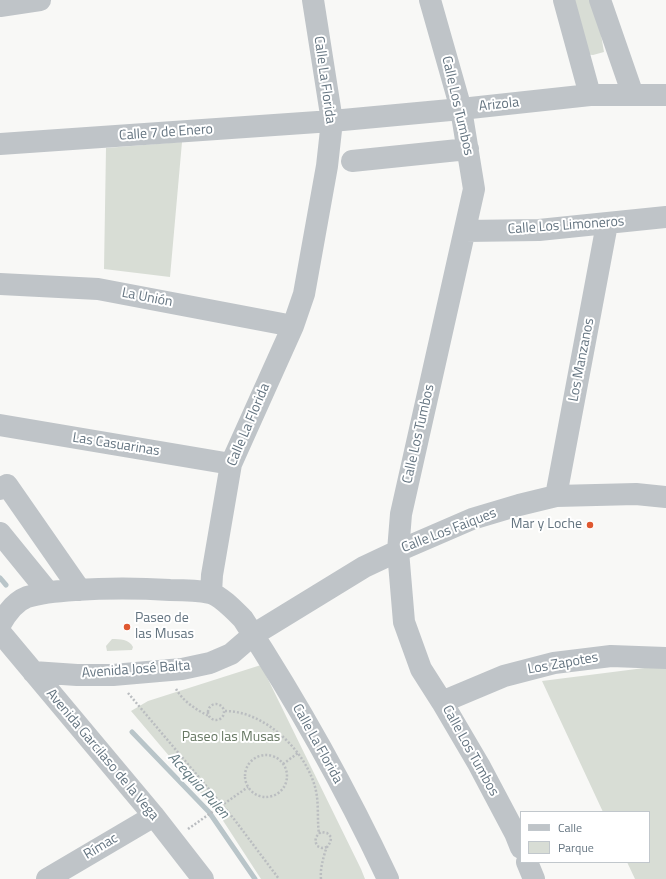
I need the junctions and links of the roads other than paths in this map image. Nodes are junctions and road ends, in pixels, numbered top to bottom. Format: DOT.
graph roads {
  1 [pos="40,0"];
  2 [pos="313,0"];
  3 [pos="430,0"];
  4 [pos="564,0"];
  5 [pos="600,0"];
  6 [pos="0,6"];
  7 [pos="590,95"];
  8 [pos="633,95"];
  9 [pos="666,96"];
  10 [pos="461,109"];
  11 [pos="332,121"];
  12 [pos="2,140"];
  13 [pos="468,149"];
  14 [pos="352,161"];
  15 [pos="666,217"];
  16 [pos="607,224"];
  17 [pos="465,231"];
  18 [pos="0,284"];
  19 [pos="293,326"];
  20 [pos="0,425"];
  21 [pos="231,464"];
  22 [pos="0,489"];
  23 [pos="556,496"];
  24 [pos="666,497"];
  25 [pos="39,531"];
  26 [pos="0,533"];
  27 [pos="398,551"];
  28 [pos="25,564"];
  29 [pos="80,590"];
  30 [pos="48,592"];
  31 [pos="211,593"];
  32 [pos="0,625"];
  33 [pos="0,632"];
  34 [pos="253,635"];
  35 [pos="666,658"];
  36 [pos="33,672"];
  37 [pos="442,702"];
  38 [pos="154,816"];
  39 [pos="520,846"];
  40 [pos="527,863"];
  41 [pos="47,879"];
  42 [pos="204,879"];
  43 [pos="388,879"];
  44 [pos="534,879"];
  1 -- 6 [label="street"];
  2 -- 11 [label="street, Calle La Florida"];
  3 -- 10 [label="street, Calle Los Tumbos"];
  4 -- 7 [label="street"];
  5 -- 8 [label="street"];
  7 -- 8 [label="street, Arizola"];
  7 -- 10 [label="street, Arizola"];
  8 -- 9 [label="street, Arizola"];
  10 -- 11 [label="street, Arizola"];
  10 -- 13 [label="street, Calle Los Tumbos"];
  11 -- 12 [label="street, Calle 7 de Enero"];
  11 -- 19 [label="street, Calle La Florida"];
  13 -- 14 [label="street"];
  13 -- 17 [label="street, Calle Los Tumbos"];
  15 -- 16 [label="street, Calle Los Limoneros"];
  16 -- 17 [label="street, Calle Los Limoneros"];
  16 -- 23 [label="street, Los Manzanos"];
  17 -- 27 [label="street, Calle Los Tumbos"];
  18 -- 19 [label="street, La Unión"];
  19 -- 21 [label="street, Calle La Florida"];
  20 -- 21 [label="street, Las Casuarinas"];
  21 -- 31 [label="street, Calle La Florida"];
  22 -- 25 [label="street"];
  23 -- 24 [label="street, Calle Los Faiques"];
  23 -- 27 [label="street, Calle Los Faiques"];
  25 -- 28 [label="street"];
  25 -- 29 [label="street"];
  26 -- 28 [label="street"];
  27 -- 34 [label="street, Calle Los Faiques"];
  27 -- 37 [label="street, Calle Los Tumbos"];
  28 -- 30 [label="street"];
  29 -- 30 [label="street"];
  29 -- 31 [label="street"];
  30 -- 32 [label="street"];
  31 -- 34 [label="street, Calle La Florida"];
  33 -- 36 [label="street, Avenida Garcilaso de la Vega"];
  34 -- 36 [label="street, Avenida José Balta"];
  34 -- 43 [label="street, Calle La Florida"];
  35 -- 37 [label="street, Los Zapotes"];
  36 -- 38 [label="street, Avenida Garcilaso de la Vega"];
  37 -- 39 [label="street, Calle Los Tumbos"];
  38 -- 41 [label="street, Rímac"];
  38 -- 42 [label="street, Avenida Garcilaso de la Vega"];
  40 -- 44 [label="street"];
}
